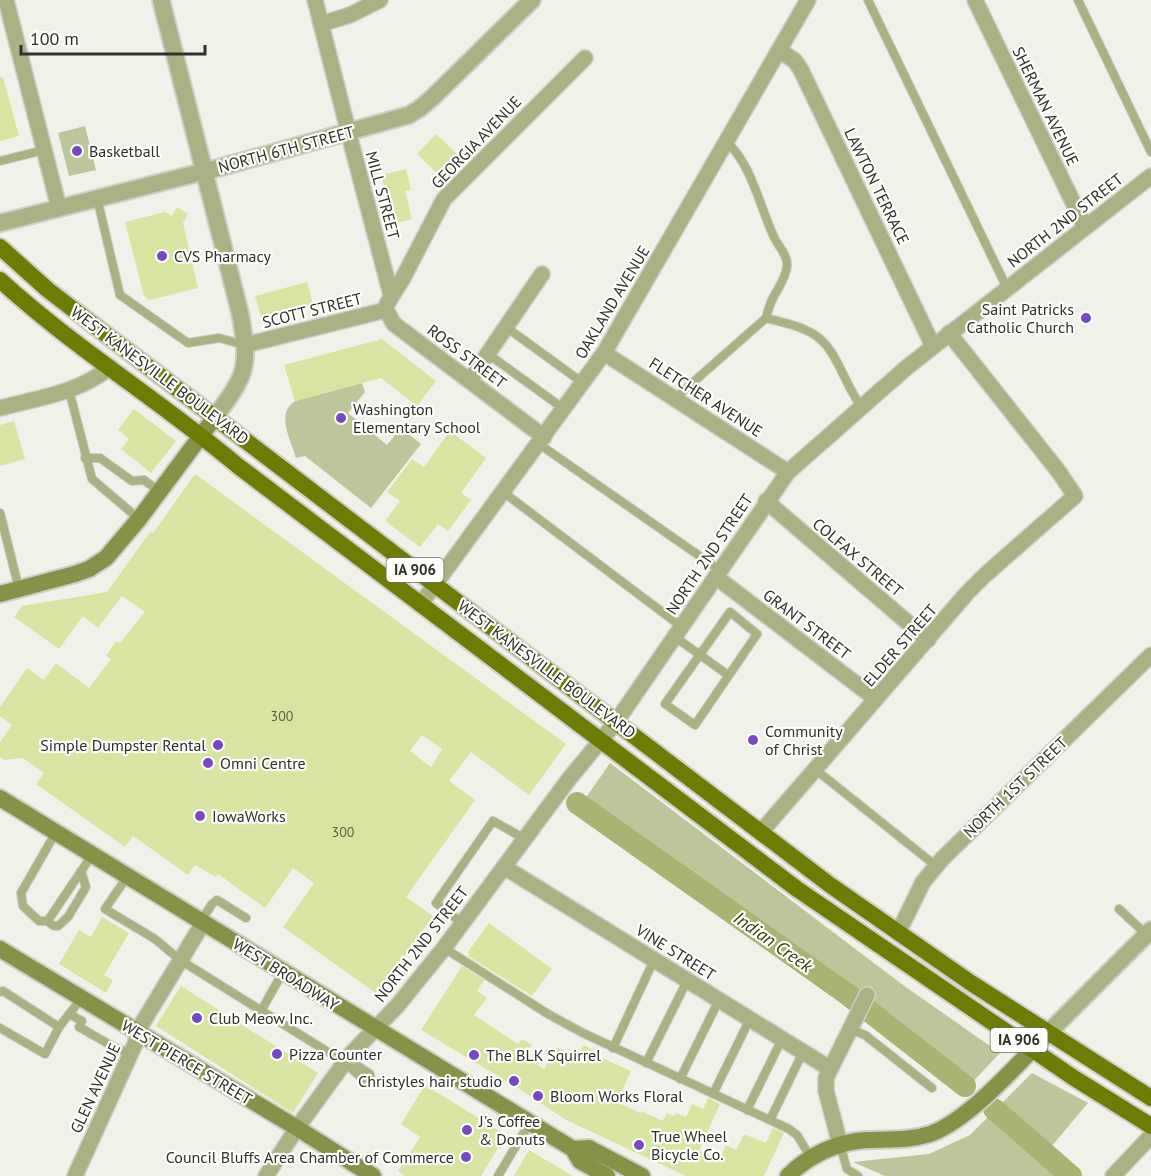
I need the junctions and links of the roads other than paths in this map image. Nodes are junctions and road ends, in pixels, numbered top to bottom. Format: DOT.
graph roads {
  1 [pos="6,0"];
  2 [pos="161,0"];
  3 [pos="315,0"];
  4 [pos="380,0"];
  5 [pos="532,0"];
  6 [pos="808,0"];
  7 [pos="868,0"];
  8 [pos="975,0"];
  9 [pos="1078,0"];
  10 [pos="321,24"];
  11 [pos="778,50"];
  12 [pos="585,58"];
  13 [pos="348,132"];
  14 [pos="726,141"];
  15 [pos="45,150"];
  16 [pos="1151,152"];
  17 [pos="0,161"];
  18 [pos="205,171"];
  19 [pos="1151,176"];
  20 [pos="97,198"];
  21 [pos="59,208"];
  22 [pos="0,223"];
  23 [pos="1084,227"];
  24 [pos="0,247"];
  25 [pos="542,274"];
  26 [pos="0,280"];
  27 [pos="1007,288"];
  28 [pos="391,295"];
  29 [pos="386,310"];
  30 [pos="766,318"];
  31 [pos="506,327"];
  32 [pos="949,333"];
  33 [pos="246,345"];
  34 [pos="933,346"];
  35 [pos="604,353"];
  36 [pos="488,354"];
  37 [pos="110,368"];
  38 [pos="470,380"];
  39 [pos="583,383"];
  40 [pos="69,390"];
  41 [pos="676,400"];
  42 [pos="861,406"];
  43 [pos="0,408"];
  44 [pos="564,409"];
  45 [pos="215,417"];
  46 [pos="201,436"];
  47 [pos="541,441"];
  48 [pos="85,458"];
  49 [pos="788,472"];
  50 [pos="160,492"];
  51 [pos="503,492"];
  52 [pos="766,501"];
  53 [pos="0,513"];
  54 [pos="139,519"];
  55 [pos="718,574"];
  56 [pos="435,585"];
  57 [pos="20,589"];
  58 [pos="0,594"];
  59 [pos="420,605"];
  60 [pos="678,632"];
  61 [pos="928,640"];
  62 [pos="699,654"];
  63 [pos="1151,655"];
  64 [pos="728,675"];
  65 [pos="876,699"];
  66 [pos="616,722"];
  67 [pos="600,740"];
  68 [pos="816,770"];
  69 [pos="0,798"];
  70 [pos="56,832"];
  71 [pos="761,832"];
  72 [pos="525,839"];
  73 [pos="92,855"];
  74 [pos="936,866"];
  75 [pos="504,867"];
  76 [pos="81,872"];
  77 [pos="127,877"];
  78 [pos="1119,909"];
  79 [pos="246,918"];
  80 [pos="46,921"];
  81 [pos="202,922"];
  82 [pos="462,923"];
  83 [pos="1149,932"];
  84 [pos="898,933"];
  85 [pos="444,948"];
  86 [pos="0,949"];
  87 [pos="180,960"];
  88 [pos="654,960"];
  89 [pos="283,972"];
  90 [pos="687,981"];
  91 [pos="0,992"];
  92 [pos="867,995"];
  93 [pos="81,999"];
  94 [pos="719,1000"];
  95 [pos="261,1011"];
  96 [pos="69,1014"];
  97 [pos="750,1019"];
  98 [pos="59,1027"];
  99 [pos="0,1028"];
  100 [pos="375,1029"];
  101 [pos="849,1029"];
  102 [pos="1048,1033"];
  103 [pos="138,1034"];
  104 [pos="782,1039"];
  105 [pos="613,1048"];
  106 [pos="1032,1050"];
  107 [pos="803,1052"];
  108 [pos="130,1054"];
  109 [pos="646,1063"];
  110 [pos="348,1065"];
  111 [pos="829,1068"];
  112 [pos="680,1079"];
  113 [pos="932,1088"];
  114 [pos="713,1094"];
  115 [pos="1151,1098"];
  116 [pos="747,1110"];
  117 [pos="770,1120"];
  118 [pos="529,1124"];
  119 [pos="1151,1126"];
  120 [pos="297,1128"];
  121 [pos="1151,1136"];
  122 [pos="840,1144"];
  123 [pos="573,1149"];
  124 [pos="811,1158"];
  125 [pos="75,1176"];
  126 [pos="266,1176"];
  127 [pos="373,1176"];
  128 [pos="498,1176"];
  129 [pos="607,1176"];
  130 [pos="642,1176"];
  131 [pos="788,1176"];
  132 [pos="858,1176"];
  133 [pos="1113,1176"];
  1 -- 15 [label="street"];
  2 -- 18 [label="street"];
  3 -- 10 [label="street, MILL STREET"];
  4 -- 10 [label="street"];
  5 -- 13 [label="street, NORTH 6TH STREET"];
  6 -- 11 [label="street, OAKLAND AVENUE"];
  7 -- 27 [label="lane"];
  8 -- 23 [label="street, SHERMAN AVENUE"];
  9 -- 16 [label="lane"];
  10 -- 13 [label="street, MILL STREET"];
  11 -- 14 [label="street, OAKLAND AVENUE"];
  11 -- 34 [label="street, LAWTON TERRACE"];
  12 -- 28 [label="street, GEORGIA AVENUE"];
  13 -- 18 [label="street, NORTH 6TH STREET"];
  13 -- 28 [label="street, MILL STREET"];
  14 -- 30 [label="lane"];
  14 -- 35 [label="street, OAKLAND AVENUE"];
  15 -- 17 [label="lane"];
  15 -- 21 [label="street"];
  18 -- 20 [label="street, NORTH 6TH STREET"];
  18 -- 33 [label="street"];
  19 -- 23 [label="street, NORTH 2ND STREET"];
  20 -- 21 [label="street, NORTH 6TH STREET"];
  20 -- 33 [label="lane"];
  21 -- 22 [label="street, NORTH 6TH STREET"];
  23 -- 27 [label="street, NORTH 2ND STREET"];
  24 -- 45 [label="main road, WEST KANESVILLE BOULEVARD / IA 906"];
  25 -- 31 [label="street"];
  26 -- 37 [label="main road, WEST KANESVILLE BOULEVARD / IA 906"];
  27 -- 32 [label="street, NORTH 2ND STREET"];
  28 -- 29 [label="street"];
  29 -- 33 [label="street, SCOTT STREET"];
  29 -- 38 [label="street, ROSS STREET"];
  30 -- 41 [label="lane"];
  30 -- 42 [label="lane"];
  31 -- 36 [label="street"];
  31 -- 39 [label="lane"];
  32 -- 34 [label="street, NORTH 2ND STREET"];
  32 -- 61 [label="street, ELDER STREET"];
  33 -- 45 [label="street"];
  34 -- 42 [label="street, NORTH 2ND STREET"];
  35 -- 39 [label="street, OAKLAND AVENUE"];
  35 -- 41 [label="street, FLETCHER AVENUE"];
  36 -- 38 [label="street"];
  36 -- 44 [label="lane"];
  37 -- 40 [label="street"];
  37 -- 46 [label="main road, WEST KANESVILLE BOULEVARD / IA 906"];
  38 -- 47 [label="street, ROSS STREET"];
  39 -- 44 [label="street, OAKLAND AVENUE"];
  40 -- 43 [label="street"];
  40 -- 48 [label="lane"];
  41 -- 49 [label="street, FLETCHER AVENUE"];
  42 -- 49 [label="street, NORTH 2ND STREET"];
  44 -- 47 [label="street, OAKLAND AVENUE"];
  45 -- 46 [label="main road"];
  45 -- 56 [label="main road, WEST KANESVILLE BOULEVARD / IA 906"];
  46 -- 50 [label="main road"];
  46 -- 59 [label="main road, WEST KANESVILLE BOULEVARD / IA 906"];
  47 -- 51 [label="street, OAKLAND AVENUE"];
  47 -- 55 [label="lane"];
  48 -- 50 [label="lane"];
  48 -- 54 [label="lane"];
  49 -- 52 [label="street, NORTH 2ND STREET"];
  50 -- 54 [label="main road"];
  51 -- 56 [label="street, OAKLAND AVENUE"];
  51 -- 60 [label="lane"];
  52 -- 55 [label="street, NORTH 2ND STREET"];
  52 -- 61 [label="street, COLFAX STREET"];
  53 -- 57 [label="lane"];
  54 -- 57 [label="main road"];
  55 -- 60 [label="street, NORTH 2ND STREET"];
  55 -- 65 [label="street, GRANT STREET"];
  56 -- 59 [label="street, OAKLAND AVENUE"];
  56 -- 66 [label="main road, WEST KANESVILLE BOULEVARD / IA 906"];
  57 -- 58 [label="main road"];
  59 -- 67 [label="main road, WEST KANESVILLE BOULEVARD / IA 906"];
  60 -- 62 [label="lane"];
  60 -- 66 [label="street, NORTH 2ND STREET"];
  61 -- 65 [label="street, ELDER STREET"];
  62 -- 64 [label="lane"];
  62 -- 64 [label="lane"];
  62 -- 64 [label="lane"];
  63 -- 74 [label="street, NORTH 1ST STREET"];
  65 -- 68 [label="street, ELDER STREET"];
  66 -- 67 [label="street, NORTH 2ND STREET"];
  66 -- 71 [label="main road, WEST KANESVILLE BOULEVARD / IA 906"];
  67 -- 72 [label="street, NORTH 2ND STREET"];
  67 -- 106 [label="main road, WEST KANESVILLE BOULEVARD / IA 906"];
  68 -- 71 [label="street, ELDER STREET"];
  68 -- 74 [label="lane"];
  69 -- 70 [label="main road, WEST BROADWAY"];
  70 -- 73 [label="main road, WEST BROADWAY"];
  70 -- 80 [label="lane"];
  71 -- 84 [label="main road, WEST KANESVILLE BOULEVARD / IA 906"];
  72 -- 75 [label="street, NORTH 2ND STREET"];
  72 -- 82 [label="lane"];
  73 -- 76 [label="lane"];
  73 -- 77 [label="main road, WEST BROADWAY"];
  74 -- 84 [label="street, NORTH 1ST STREET"];
  75 -- 82 [label="street, NORTH 2ND STREET"];
  75 -- 88 [label="street, VINE STREET"];
  76 -- 80 [label="lane"];
  76 -- 80 [label="lane"];
  77 -- 81 [label="main road, WEST BROADWAY"];
  77 -- 87 [label="lane"];
  78 -- 83 [label="lane"];
  79 -- 81 [label="lane"];
  81 -- 87 [label="street, GLEN AVENUE"];
  81 -- 89 [label="main road, WEST BROADWAY"];
  82 -- 85 [label="street, NORTH 2ND STREET"];
  83 -- 102 [label="street"];
  84 -- 102 [label="main road, IA 906"];
  85 -- 100 [label="street, NORTH 2ND STREET"];
  85 -- 105 [label="lane"];
  86 -- 93 [label="main road, WEST PIERCE STREET"];
  87 -- 95 [label="lane"];
  87 -- 103 [label="street, GLEN AVENUE"];
  88 -- 90 [label="street, VINE STREET"];
  88 -- 105 [label="lane"];
  89 -- 95 [label="lane"];
  89 -- 100 [label="main road, WEST BROADWAY"];
  90 -- 94 [label="street, VINE STREET"];
  90 -- 109 [label="lane"];
  91 -- 98 [label="lane"];
  92 -- 101 [label="street"];
  93 -- 96 [label="lane"];
  93 -- 103 [label="main road, WEST PIERCE STREET"];
  94 -- 97 [label="street, VINE STREET"];
  94 -- 112 [label="lane"];
  95 -- 110 [label="lane"];
  96 -- 98 [label="lane"];
  96 -- 108 [label="lane"];
  97 -- 104 [label="street, VINE STREET"];
  97 -- 114 [label="lane"];
  98 -- 99 [label="lane"];
  100 -- 110 [label="street, NORTH 2ND STREET"];
  100 -- 118 [label="main road, WEST BROADWAY"];
  101 -- 111 [label="street"];
  101 -- 113 [label="lane"];
  102 -- 106 [label="main road"];
  102 -- 115 [label="main road, IA 906"];
  103 -- 108 [label="street, GLEN AVENUE"];
  103 -- 120 [label="main road, WEST PIERCE STREET"];
  104 -- 107 [label="street, VINE STREET"];
  104 -- 116 [label="lane"];
  105 -- 109 [label="lane"];
  106 -- 119 [label="main road, IA 906"];
  106 -- 122 [label="main road"];
  107 -- 111 [label="street, VINE STREET"];
  107 -- 117 [label="lane"];
  108 -- 125 [label="street, GLEN AVENUE"];
  109 -- 112 [label="lane"];
  110 -- 120 [label="street, NORTH 2ND STREET"];
  111 -- 122 [label="street"];
  112 -- 114 [label="lane"];
  114 -- 116 [label="lane"];
  116 -- 117 [label="lane"];
  117 -- 124 [label="lane"];
  118 -- 123 [label="main road, WEST BROADWAY"];
  118 -- 128 [label="lane"];
  120 -- 126 [label="street, NORTH 2ND STREET"];
  120 -- 127 [label="main road, WEST PIERCE STREET"];
  121 -- 133 [label="street"];
  122 -- 124 [label="main road"];
  122 -- 132 [label="lane"];
  123 -- 129 [label="main road, WEST BROADWAY"];
  123 -- 130 [label="main road, WEST BROADWAY"];
  124 -- 131 [label="main road"];
}
